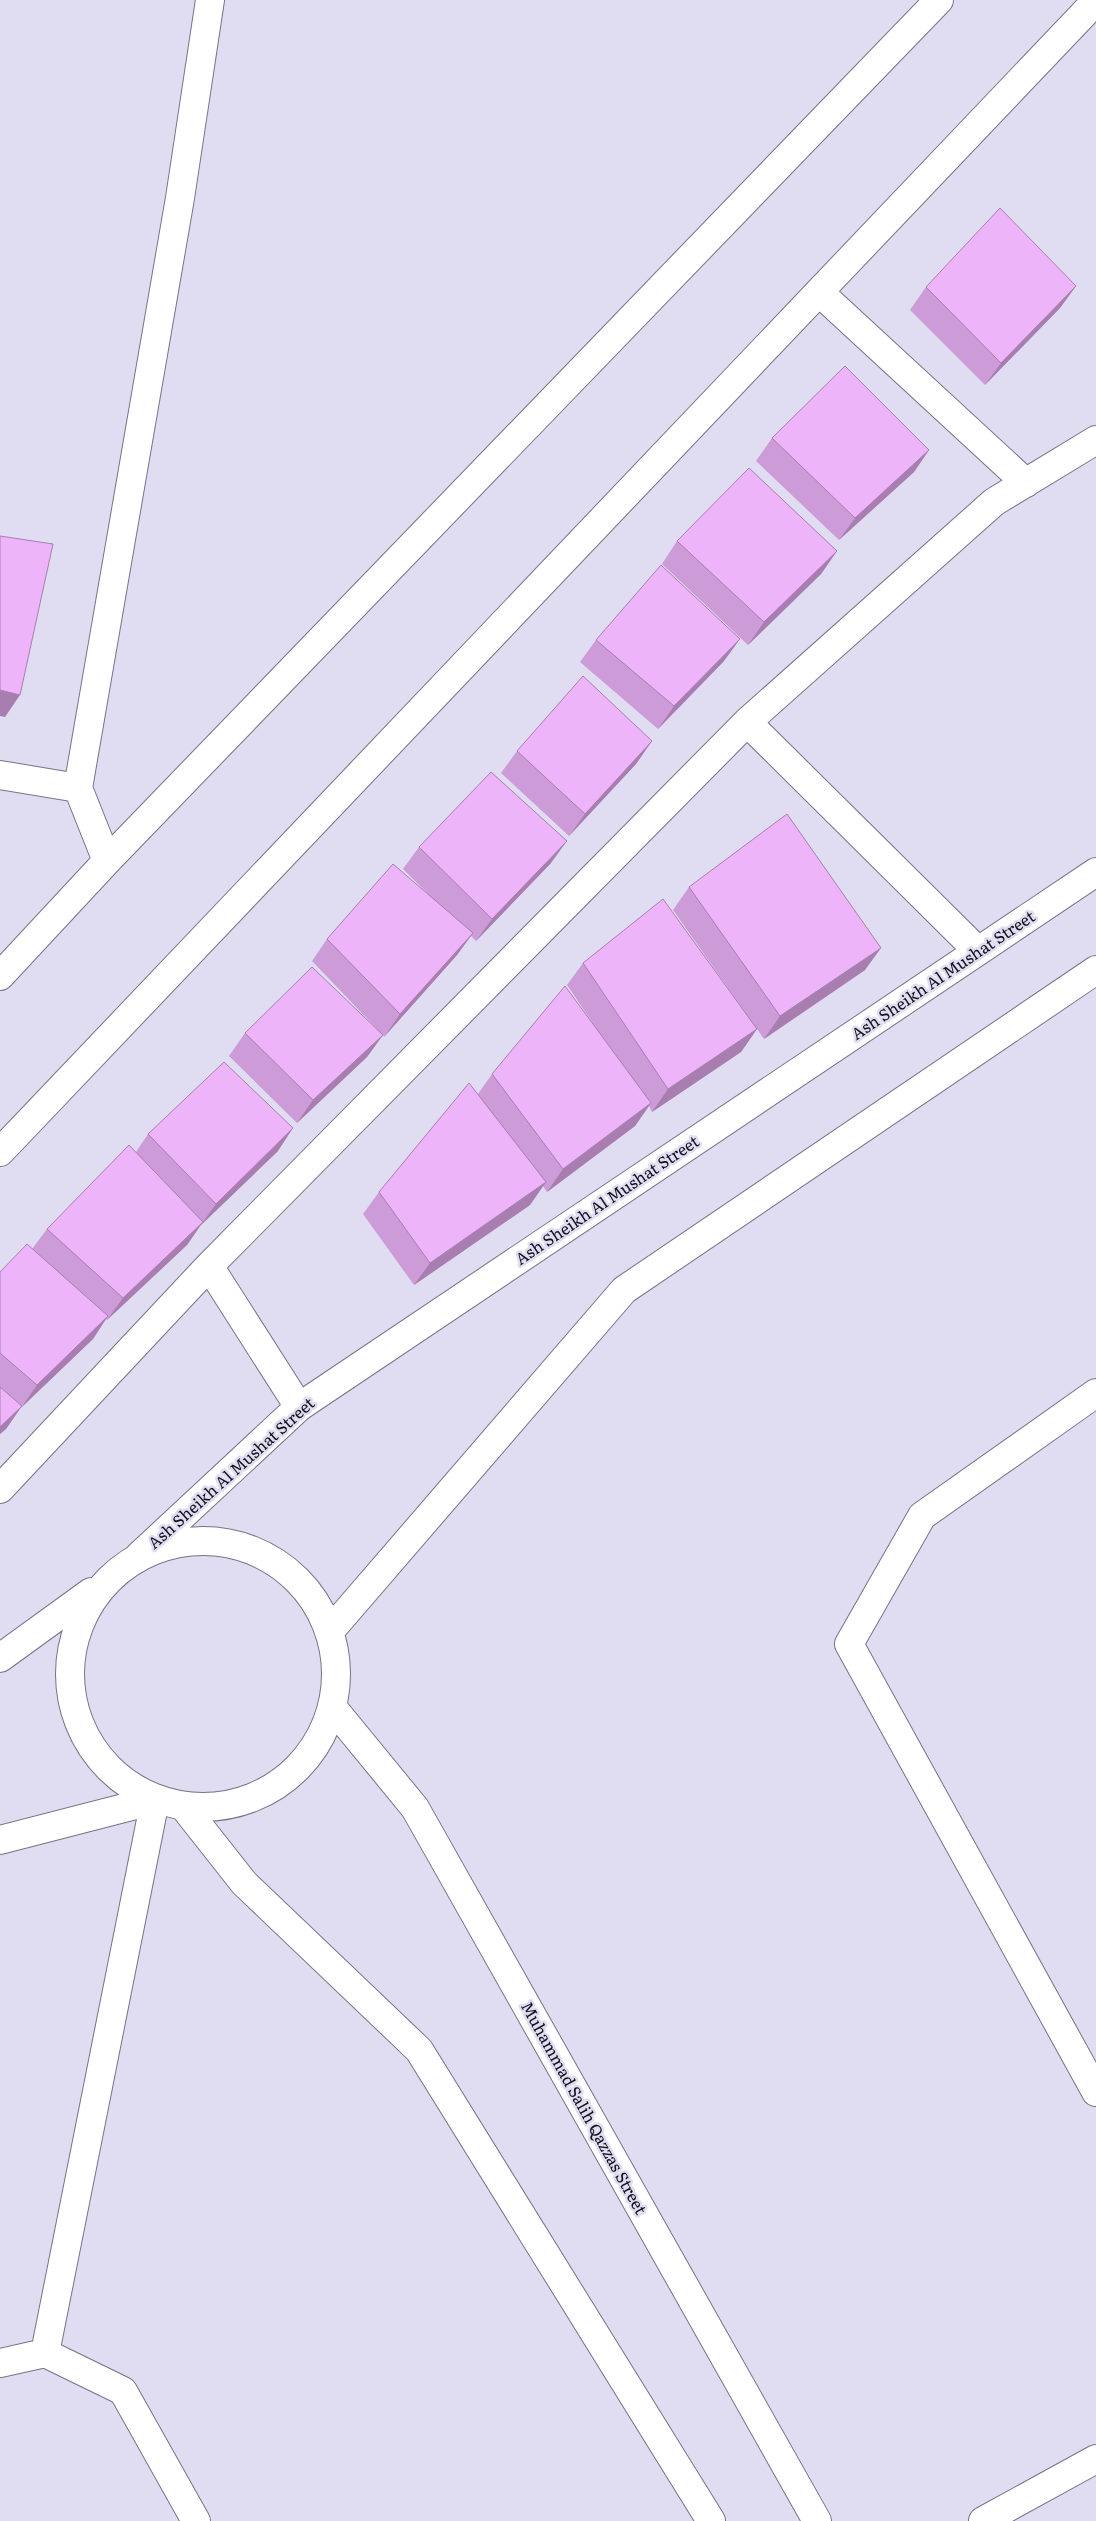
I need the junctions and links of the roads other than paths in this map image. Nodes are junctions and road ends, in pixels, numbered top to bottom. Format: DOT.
graph roads {
  1 [pos="210,0"];
  2 [pos="939,0"];
  3 [pos="1096,1"];
  4 [pos="820,292"];
  5 [pos="1096,440"];
  6 [pos="1026,483"];
  7 [pos="747,722"];
  8 [pos="0,775"];
  9 [pos="78,788"];
  10 [pos="107,861"];
  11 [pos="1096,872"];
  12 [pos="978,951"];
  13 [pos="1096,970"];
  14 [pos="0,976"];
  15 [pos="0,1152"];
  16 [pos="209,1266"];
  17 [pos="1096,1393"];
  18 [pos="299,1407"];
  19 [pos="0,1489"];
  20 [pos="139,1556"];
  21 [pos="104,1583"];
  22 [pos="330,1631"];
  23 [pos="0,1658"];
  24 [pos="333,1708"];
  25 [pos="155,1800"];
  26 [pos="184,1807"];
  27 [pos="0,1840"];
  28 [pos="1096,2092"];
  29 [pos="45,2353"];
  30 [pos="0,2364"];
  31 [pos="1096,2459"];
  32 [pos="196,2521"];
  33 [pos="711,2521"];
  34 [pos="817,2521"];
  35 [pos="983,2521"];
  1 -- 9 [label="street"];
  2 -- 10 [label="street"];
  3 -- 4 [label="street"];
  4 -- 6 [label="street"];
  4 -- 15 [label="street"];
  5 -- 6 [label="street"];
  6 -- 7 [label="street"];
  7 -- 12 [label="street"];
  7 -- 16 [label="street"];
  8 -- 9 [label="street"];
  9 -- 10 [label="street"];
  10 -- 14 [label="street"];
  11 -- 12 [label="street, Ash Sheikh Al Mushat Street"];
  12 -- 18 [label="street, Ash Sheikh Al Mushat Street"];
  13 -- 22 [label="street"];
  16 -- 18 [label="street"];
  16 -- 19 [label="street"];
  17 -- 28 [label="street"];
  18 -- 20 [label="street, Ash Sheikh Al Mushat Street"];
  20 -- 21 [label="street"];
  20 -- 22 [label="street"];
  21 -- 23 [label="street"];
  21 -- 25 [label="street"];
  22 -- 24 [label="street"];
  24 -- 26 [label="street"];
  24 -- 34 [label="street, Muhammad Salih Qazzas Street"];
  25 -- 26 [label="street"];
  25 -- 27 [label="street"];
  25 -- 29 [label="street"];
  26 -- 33 [label="street"];
  29 -- 30 [label="street"];
  29 -- 32 [label="street"];
  31 -- 35 [label="street"];
}
